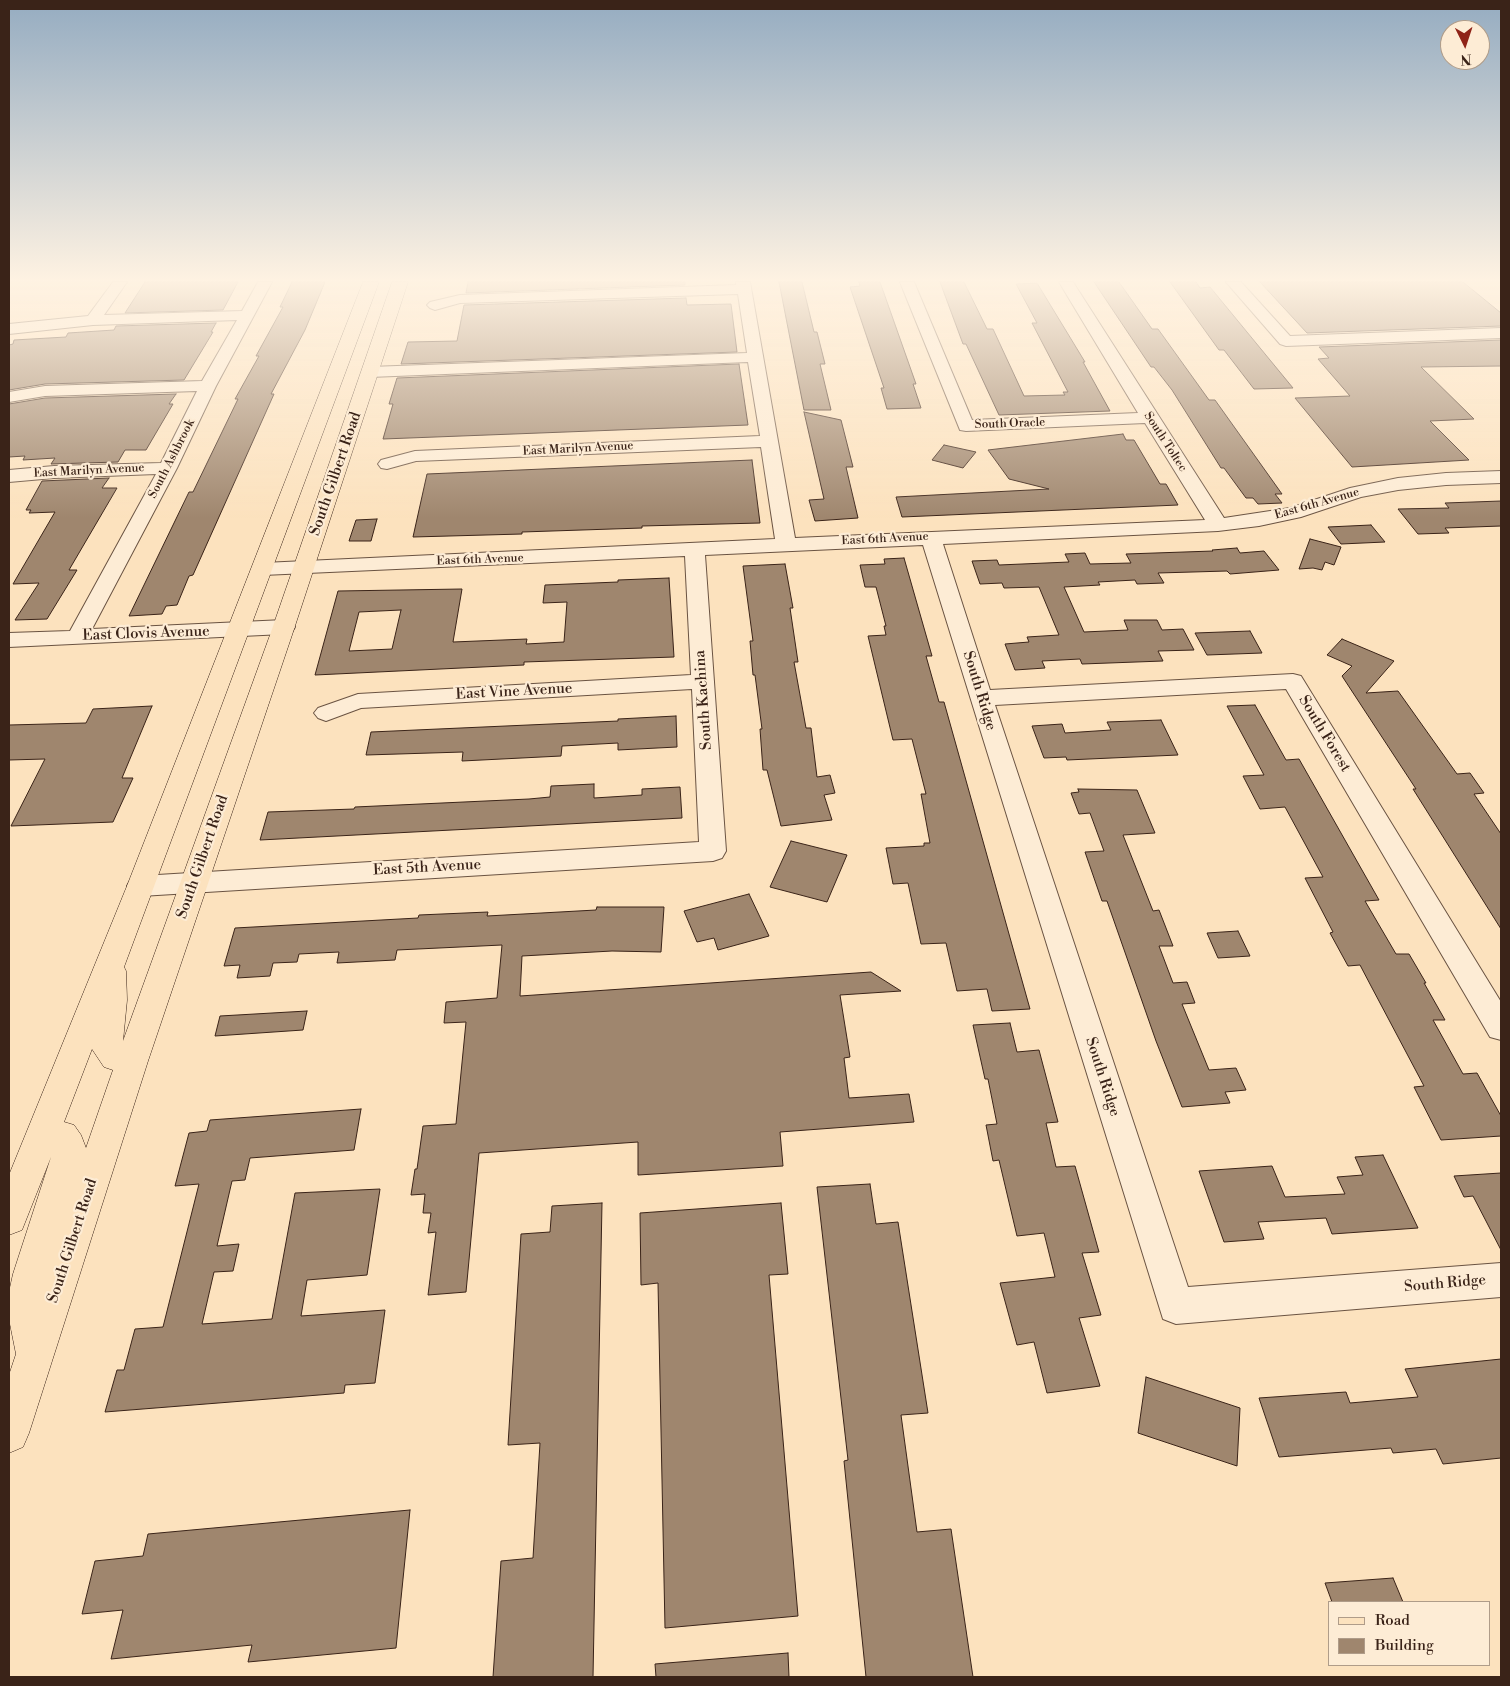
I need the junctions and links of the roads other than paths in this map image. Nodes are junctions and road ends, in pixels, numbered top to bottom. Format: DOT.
graph roads {
  1 [pos="222,361"];
  2 [pos="342,361"];
  3 [pos="374,361"];
  4 [pos="682,361"];
  5 [pos="756,361"];
  6 [pos="939,361"];
  7 [pos="1115,361"];
  8 [pos="370,372"];
  9 [pos="208,386"];
  10 [pos="9,396"];
  11 [pos="1150,418"];
  12 [pos="770,441"];
  13 [pos="387,464"];
  14 [pos="168,468"];
  15 [pos="9,476"];
  16 [pos="1501,477"];
  17 [pos="1218,525"];
  18 [pos="932,537"];
  19 [pos="786,543"];
  20 [pos="695,550"];
  21 [pos="304,567"];
  22 [pos="263,569"];
  23 [pos="284,627"];
  24 [pos="240,630"];
  25 [pos="77,637"];
  26 [pos="9,640"];
  27 [pos="704,681"];
  28 [pos="981,698"];
  29 [pos="326,712"];
  30 [pos="713,851"];
  31 [pos="195,882"];
  32 [pos="141,886"];
  33 [pos="110,962"];
  34 [pos="1501,1028"];
  35 [pos="132,1061"];
  36 [pos="42,1134"];
  37 [pos="9,1218"];
  38 [pos="1501,1280"];
  39 [pos="35,1356"];
  40 [pos="9,1433"];
  1 -- 9 [label="street, South Ashbrook"];
  2 -- 22 [label="main road"];
  3 -- 8 [label="main road, South Gilbert Road"];
  4 -- 8 [label="street"];
  5 -- 12 [label="street"];
  6 -- 11 [label="street, South Oracle"];
  7 -- 11 [label="street, South Toltec"];
  8 -- 21 [label="main road, South Gilbert Road"];
  9 -- 10 [label="street"];
  9 -- 14 [label="street, South Ashbrook"];
  11 -- 17 [label="street, South Toltec"];
  12 -- 13 [label="street, East Marilyn Avenue"];
  12 -- 19 [label="street"];
  14 -- 15 [label="street, East Marilyn Avenue"];
  14 -- 25 [label="street, South Ashbrook"];
  16 -- 17 [label="street, East 6th Avenue"];
  17 -- 18 [label="street, East 6th Avenue"];
  18 -- 19 [label="street, East 6th Avenue"];
  18 -- 28 [label="street, South Ridge"];
  19 -- 20 [label="street, East 6th Avenue"];
  20 -- 21 [label="street, East 6th Avenue"];
  20 -- 27 [label="street, South Kachina"];
  21 -- 22 [label="street, East 6th Avenue"];
  21 -- 23 [label="main road, South Gilbert Road"];
  22 -- 24 [label="main road"];
  23 -- 24 [label="street, East Clovis Avenue"];
  23 -- 31 [label="main road, South Gilbert Road"];
  24 -- 25 [label="street, East Clovis Avenue"];
  24 -- 32 [label="main road"];
  25 -- 26 [label="street, East Clovis Avenue"];
  27 -- 29 [label="street, East Vine Avenue"];
  27 -- 30 [label="street, South Kachina"];
  28 -- 34 [label="street, South Forest"];
  28 -- 38 [label="street, South Ridge"];
  30 -- 31 [label="street, East 5th Avenue"];
  31 -- 32 [label="street, East 5th Avenue"];
  31 -- 35 [label="main road, South Gilbert Road"];
  32 -- 33 [label="main road"];
  33 -- 35 [label="main road"];
  33 -- 36 [label="main road"];
  35 -- 39 [label="main road, South Gilbert Road"];
  36 -- 37 [label="main road"];
  36 -- 39 [label="main road"];
  39 -- 40 [label="main road, South Gilbert Road"];
}
